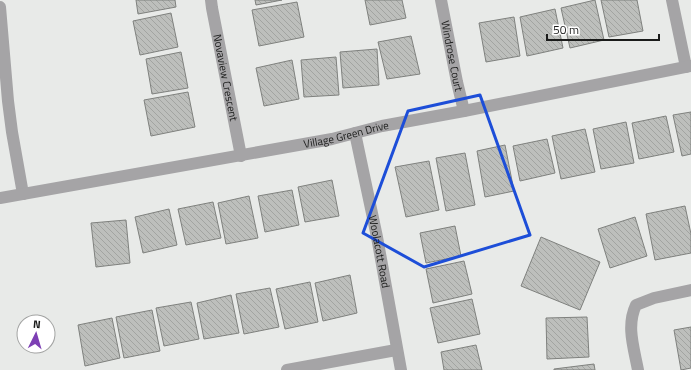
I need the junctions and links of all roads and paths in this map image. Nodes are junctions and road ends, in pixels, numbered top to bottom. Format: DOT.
graph roads {
  1 [pos="211,0"];
  2 [pos="441,0"];
  3 [pos="672,0"];
  4 [pos="0,7"];
  5 [pos="688,67"];
  6 [pos="464,111"];
  7 [pos="355,133"];
  8 [pos="241,156"];
  9 [pos="23,194"];
  10 [pos="0,198"];
  11 [pos="691,290"];
  12 [pos="396,350"];
  13 [pos="286,370"];
  14 [pos="401,370"];
  15 [pos="638,370"];
  1 -- 8 [label="street, Novaview Crescent"];
  2 -- 6 [label="street, Windrose Court"];
  3 -- 5 [label="street"];
  4 -- 9 [label="street"];
  5 -- 6 [label="street, Village Green Drive"];
  6 -- 7 [label="street, Village Green Drive"];
  7 -- 8 [label="street, Village Green Drive"];
  7 -- 12 [label="street, Woolacott Road"];
  8 -- 9 [label="street, Village Green Drive"];
  9 -- 10 [label="street, Village Green Drive"];
  11 -- 15 [label="street"];
  12 -- 13 [label="street"];
  12 -- 14 [label="street, Woolacott Road"];
}
